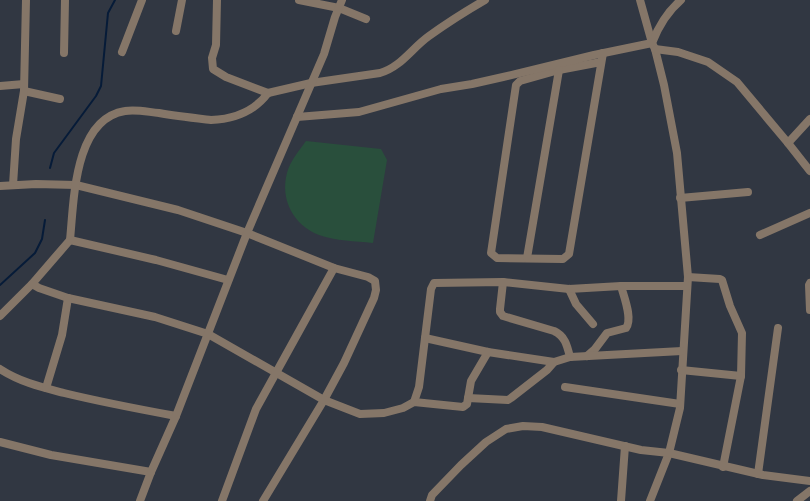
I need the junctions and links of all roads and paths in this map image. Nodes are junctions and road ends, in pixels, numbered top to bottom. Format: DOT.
graph roads {
  1 [pos="26,0"];
  2 [pos="65,0"];
  3 [pos="142,0"];
  4 [pos="182,0"];
  5 [pos="217,0"];
  6 [pos="299,0"];
  7 [pos="485,0"];
  8 [pos="640,0"];
  9 [pos="681,0"];
  10 [pos="341,4"];
  11 [pos="366,19"];
  12 [pos="176,31"];
  13 [pos="653,46"];
  14 [pos="122,52"];
  15 [pos="64,53"];
  16 [pos="603,53"];
  17 [pos="601,62"];
  18 [pos="559,70"];
  19 [pos="311,83"];
  20 [pos="0,86"];
  21 [pos="24,88"];
  22 [pos="268,93"];
  23 [pos="60,99"];
  24 [pos="297,117"];
  25 [pos="810,119"];
  26 [pos="788,143"];
  27 [pos="810,171"];
  28 [pos="13,185"];
  29 [pos="76,185"];
  30 [pos="0,186"];
  31 [pos="748,192"];
  32 [pos="680,198"];
  33 [pos="810,213"];
  34 [pos="247,233"];
  35 [pos="760,235"];
  36 [pos="70,240"];
  37 [pos="527,258"];
  38 [pos="334,268"];
  39 [pos="688,277"];
  40 [pos="228,280"];
  41 [pos="503,282"];
  42 [pos="810,283"];
  43 [pos="32,284"];
  44 [pos="621,286"];
  45 [pos="687,286"];
  46 [pos="568,289"];
  47 [pos="68,298"];
  48 [pos="810,310"];
  49 [pos="0,316"];
  50 [pos="593,324"];
  51 [pos="778,328"];
  52 [pos="208,334"];
  53 [pos="425,338"];
  54 [pos="682,351"];
  55 [pos="488,352"];
  56 [pos="587,356"];
  57 [pos="570,357"];
  58 [pos="554,362"];
  59 [pos="0,369"];
  60 [pos="681,370"];
  61 [pos="276,372"];
  62 [pos="741,376"];
  63 [pos="565,387"];
  64 [pos="46,388"];
  65 [pos="468,398"];
  66 [pos="324,400"];
  67 [pos="414,402"];
  68 [pos="680,404"];
  69 [pos="176,416"];
  70 [pos="0,442"];
  71 [pos="625,446"];
  72 [pos="669,453"];
  73 [pos="723,467"];
  74 [pos="151,472"];
  75 [pos="758,474"];
  76 [pos="810,481"];
  77 [pos="810,491"];
  78 [pos="140,501"];
  79 [pos="222,501"];
  80 [pos="263,501"];
  81 [pos="430,501"];
  82 [pos="621,501"];
  83 [pos="650,501"];
  84 [pos="798,501"];
  1 -- 21 [label="street"];
  2 -- 15 [label="street"];
  3 -- 14 [label="street"];
  4 -- 12 [label="street"];
  5 -- 22 [label="street"];
  6 -- 10 [label="street"];
  7 -- 19 [label="street"];
  8 -- 13 [label="street"];
  9 -- 13 [label="street"];
  10 -- 11 [label="street"];
  10 -- 19 [label="street"];
  13 -- 16 [label="street"];
  13 -- 26 [label="street"];
  13 -- 32 [label="street"];
  16 -- 17 [label="street"];
  16 -- 24 [label="street"];
  17 -- 18 [label="street"];
  17 -- 37 [label="street"];
  18 -- 37 [label="street"];
  18 -- 37 [label="street"];
  19 -- 22 [label="street"];
  19 -- 24 [label="street"];
  20 -- 21 [label="street"];
  21 -- 23 [label="street"];
  21 -- 28 [label="street"];
  22 -- 29 [label="street"];
  24 -- 34 [label="street"];
  25 -- 26 [label="street"];
  26 -- 27 [label="street"];
  28 -- 29 [label="street"];
  28 -- 30 [label="street"];
  29 -- 34 [label="street"];
  29 -- 36 [label="street"];
  31 -- 32 [label="street"];
  32 -- 39 [label="street"];
  33 -- 35 [label="street"];
  34 -- 38 [label="street"];
  34 -- 40 [label="street"];
  36 -- 40 [label="street"];
  36 -- 43 [label="street"];
  38 -- 61 [label="street"];
  38 -- 66 [label="street"];
  39 -- 45 [label="street"];
  39 -- 62 [label="street"];
  40 -- 52 [label="street"];
  41 -- 46 [label="street"];
  41 -- 53 [label="street"];
  41 -- 57 [label="street"];
  42 -- 48 [label="street"];
  43 -- 47 [label="street"];
  43 -- 49 [label="street"];
  44 -- 45 [label="street"];
  44 -- 46 [label="street"];
  44 -- 56 [label="street"];
  45 -- 54 [label="street"];
  46 -- 50 [label="street"];
  47 -- 52 [label="street"];
  47 -- 64 [label="street"];
  51 -- 75 [label="street"];
  52 -- 61 [label="street"];
  52 -- 69 [label="street"];
  53 -- 55 [label="street"];
  53 -- 67 [label="street"];
  54 -- 56 [label="street"];
  54 -- 60 [label="street"];
  55 -- 58 [label="street"];
  55 -- 65 [label="street"];
  56 -- 57 [label="street"];
  57 -- 58 [label="street"];
  58 -- 65 [label="street"];
  59 -- 64 [label="street"];
  60 -- 62 [label="street"];
  60 -- 68 [label="street"];
  61 -- 66 [label="street"];
  61 -- 79 [label="street"];
  62 -- 73 [label="street"];
  63 -- 68 [label="street"];
  64 -- 69 [label="street"];
  65 -- 67 [label="street"];
  66 -- 67 [label="street"];
  66 -- 80 [label="street"];
  68 -- 72 [label="street"];
  69 -- 74 [label="street"];
  70 -- 74 [label="street"];
  71 -- 72 [label="street"];
  71 -- 81 [label="street"];
  71 -- 82 [label="street"];
  72 -- 73 [label="street"];
  72 -- 83 [label="street"];
  73 -- 75 [label="street"];
  74 -- 78 [label="street"];
  75 -- 76 [label="street"];
  77 -- 84 [label="street"];
}
